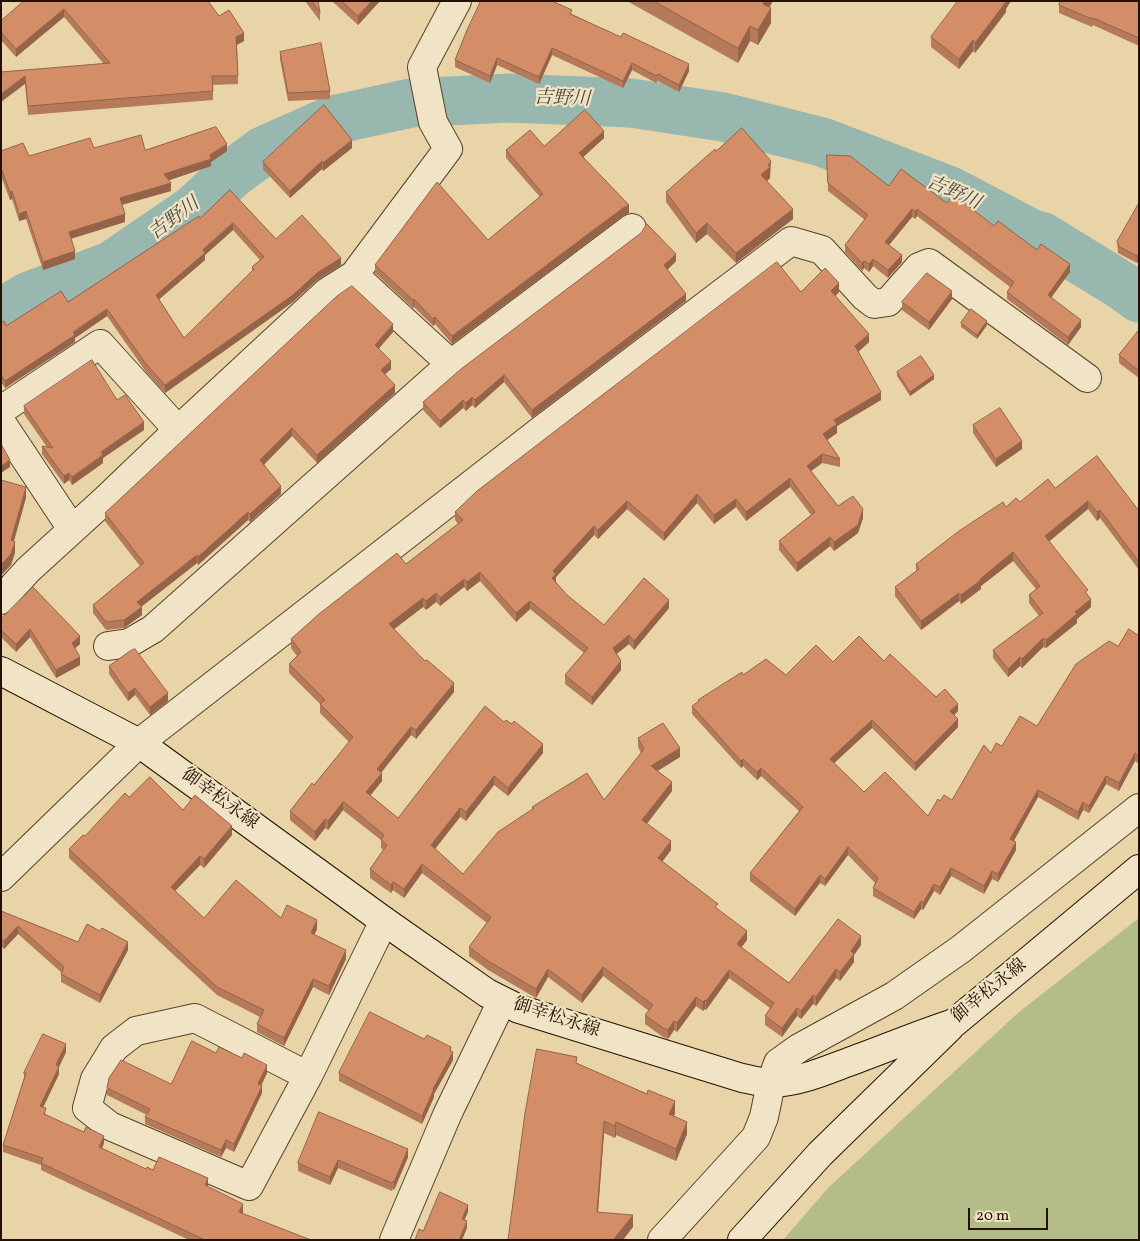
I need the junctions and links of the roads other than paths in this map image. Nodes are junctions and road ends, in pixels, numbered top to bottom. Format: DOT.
graph roads {
  1 [pos="457,1"];
  2 [pos="632,228"];
  3 [pos="354,275"];
  4 [pos="451,364"];
  5 [pos="1087,378"];
  6 [pos="1,410"];
  7 [pos="1,422"];
  8 [pos="178,430"];
  9 [pos="72,530"];
  10 [pos="1,600"];
  11 [pos="108,646"];
  12 [pos="1,671"];
  13 [pos="139,742"];
  14 [pos="1139,808"];
  15 [pos="1139,868"];
  16 [pos="1,877"];
  17 [pos="384,921"];
  18 [pos="502,1002"];
  19 [pos="954,1023"];
  20 [pos="308,1076"];
  21 [pos="771,1083"];
  22 [pos="394,1240"];
  23 [pos="662,1240"];
  24 [pos="742,1240"];
  1 -- 3 [label="street"];
  2 -- 4 [label="street"];
  3 -- 4 [label="street"];
  3 -- 8 [label="street"];
  4 -- 11 [label="street"];
  5 -- 13 [label="street"];
  6 -- 8 [label="street"];
  7 -- 9 [label="street"];
  8 -- 9 [label="street"];
  9 -- 10 [label="street"];
  12 -- 13 [label="street, 御幸松永線"];
  13 -- 16 [label="street"];
  13 -- 17 [label="street, 御幸松永線"];
  14 -- 21 [label="street"];
  15 -- 19 [label="street, 御幸松永線"];
  17 -- 18 [label="street, 御幸松永線"];
  17 -- 20 [label="street"];
  18 -- 21 [label="street, 御幸松永線"];
  18 -- 22 [label="street"];
  19 -- 21 [label="street, 御幸松永線"];
  19 -- 24 [label="street"];
  20 -- 20 [label="street"];
  21 -- 23 [label="street"];
}
